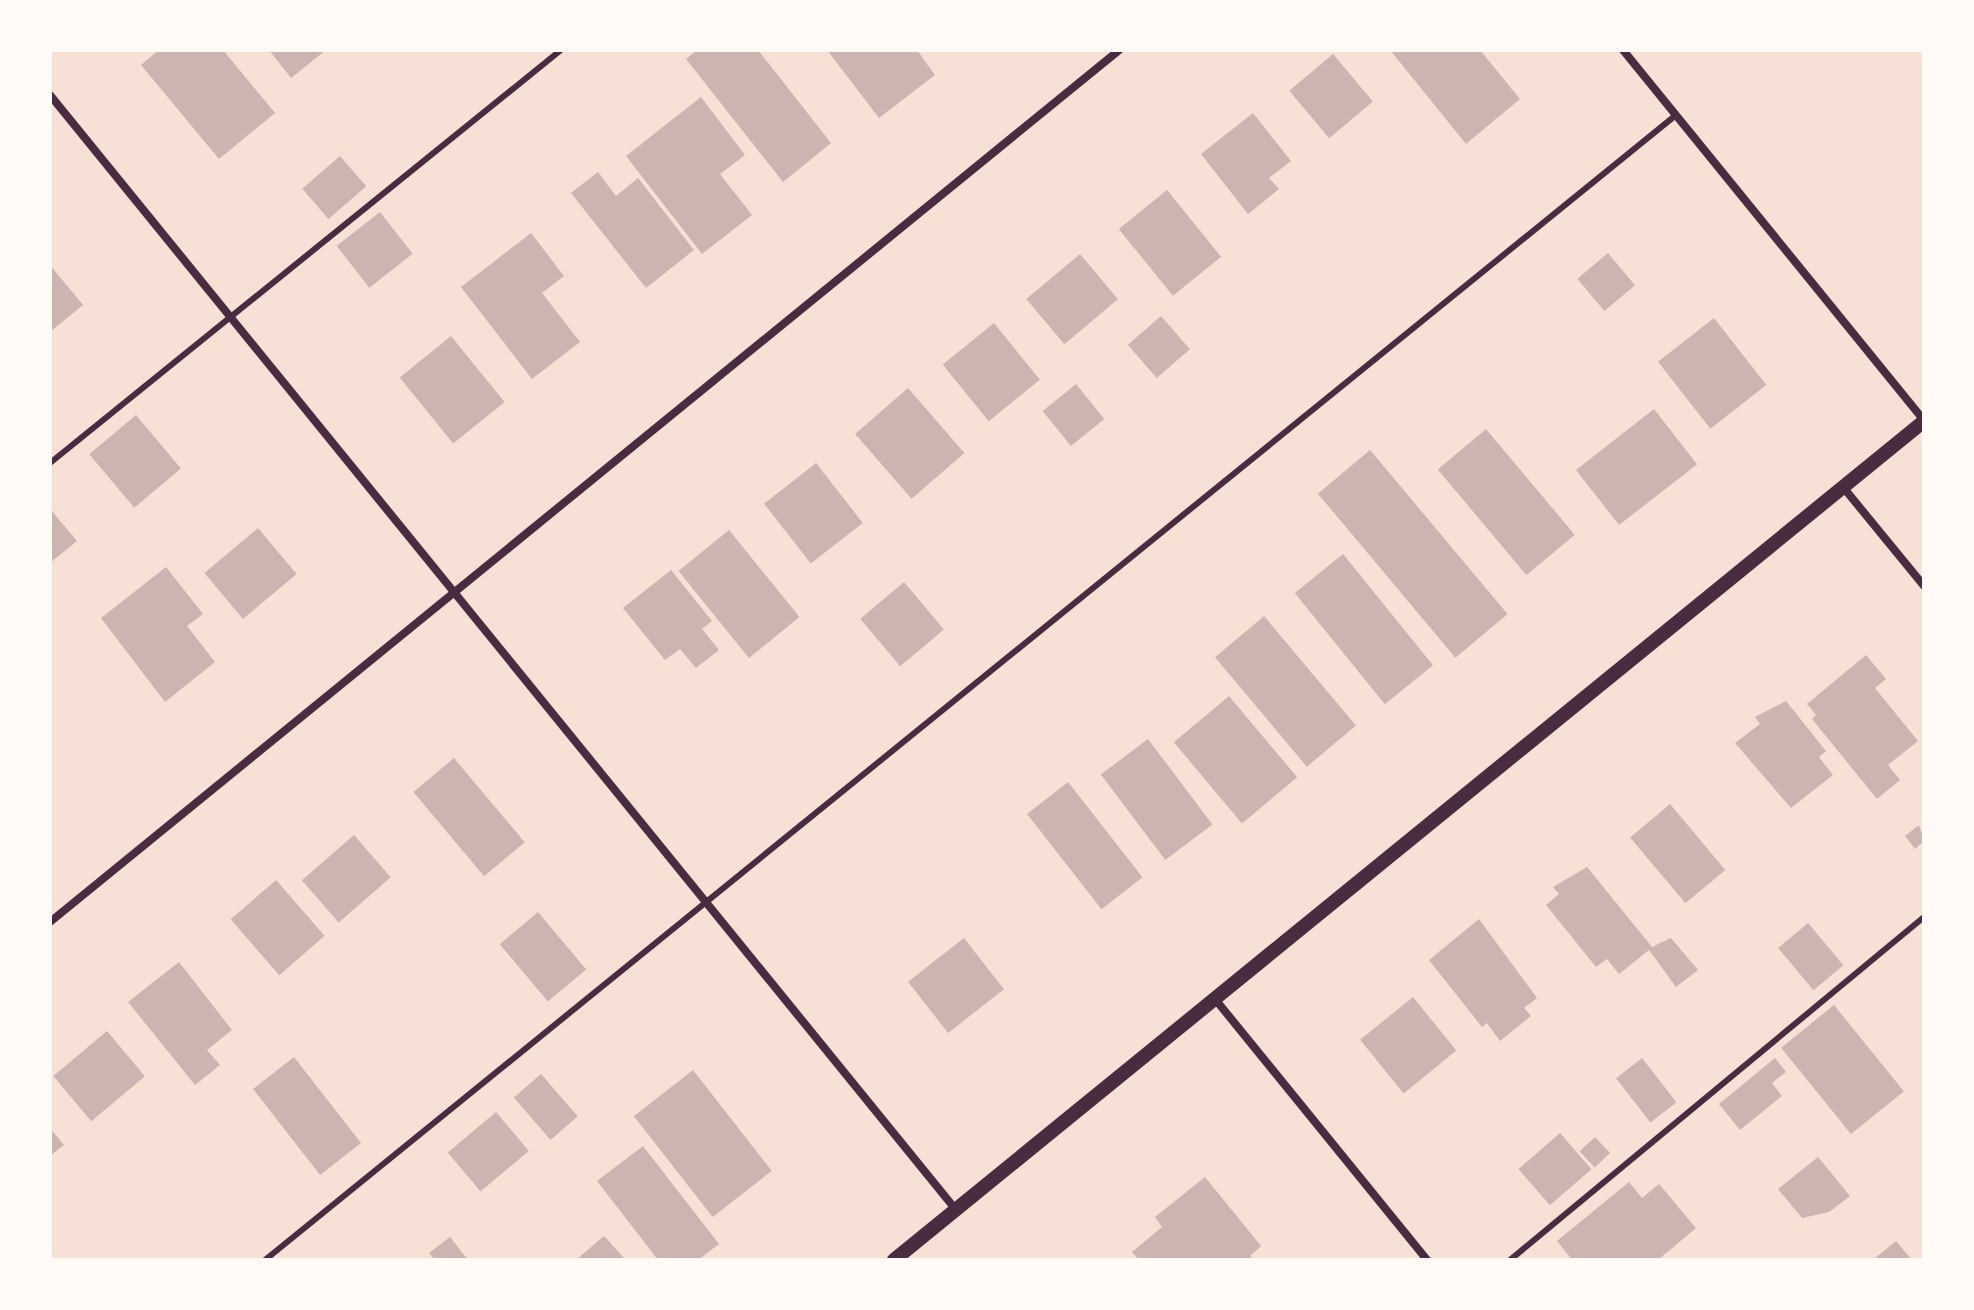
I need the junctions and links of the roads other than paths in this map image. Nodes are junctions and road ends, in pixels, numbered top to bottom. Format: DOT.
graph roads {
  1 [pos="561,50"];
  2 [pos="1119,50"];
  3 [pos="1623,50"];
  4 [pos="50,95"];
  5 [pos="1676,115"];
  6 [pos="230,316"];
  7 [pos="1924,421"];
  8 [pos="50,463"];
  9 [pos="1843,487"];
  10 [pos="1924,586"];
  11 [pos="454,592"];
  12 [pos="706,901"];
  13 [pos="1924,917"];
  14 [pos="50,922"];
  15 [pos="1215,999"];
  16 [pos="956,1210"];
  17 [pos="265,1260"];
  18 [pos="894,1260"];
  19 [pos="1427,1260"];
  20 [pos="1510,1260"];
  1 -- 6 [label="lane"];
  2 -- 11 [label="street"];
  3 -- 5 [label="street"];
  4 -- 6 [label="street"];
  5 -- 7 [label="street"];
  5 -- 12 [label="lane"];
  6 -- 8 [label="lane"];
  6 -- 11 [label="street"];
  7 -- 9 [label="street"];
  9 -- 10 [label="street"];
  9 -- 15 [label="street"];
  11 -- 12 [label="street"];
  11 -- 14 [label="street"];
  12 -- 16 [label="street"];
  12 -- 17 [label="lane"];
  13 -- 20 [label="lane"];
  15 -- 16 [label="street"];
  15 -- 19 [label="street"];
  16 -- 18 [label="street"];
}
